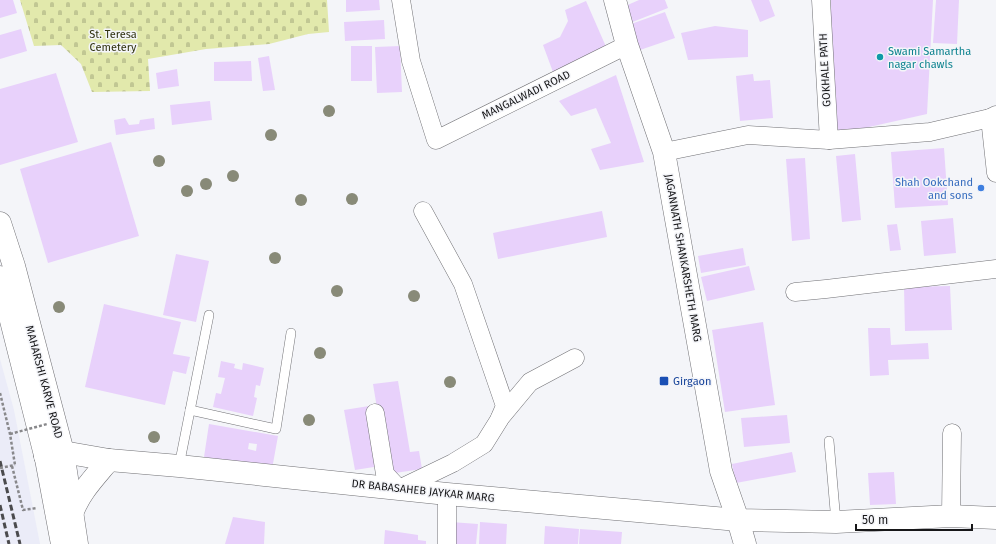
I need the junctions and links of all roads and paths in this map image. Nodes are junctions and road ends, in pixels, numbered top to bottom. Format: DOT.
graph roads {
  1 [pos="401,0"];
  2 [pos="615,0"];
  3 [pos="821,0"];
  4 [pos="622,47"];
  5 [pos="993,116"];
  6 [pos="829,140"];
  7 [pos="664,152"];
  8 [pos="996,173"];
  9 [pos="423,211"];
  10 [pos="0,222"];
  11 [pos="996,268"];
  12 [pos="0,277"];
  13 [pos="795,292"];
  14 [pos="209,315"];
  15 [pos="291,333"];
  16 [pos="575,358"];
  17 [pos="0,393"];
  18 [pos="190,410"];
  19 [pos="375,413"];
  20 [pos="498,420"];
  21 [pos="47,424"];
  22 [pos="952,433"];
  23 [pos="10,434"];
  24 [pos="829,441"];
  25 [pos="54,454"];
  26 [pos="108,460"];
  27 [pos="12,466"];
  28 [pos="178,466"];
  29 [pos="0,468"];
  30 [pos="399,489"];
  31 [pos="447,494"];
  32 [pos="24,510"];
  33 [pos="72,514"];
  34 [pos="951,516"];
  35 [pos="996,518"];
  36 [pos="738,520"];
  37 [pos="836,522"];
  38 [pos="62,544"];
  39 [pos="77,544"];
  40 [pos="447,544"];
  41 [pos="745,544"];
  1 -- 4 [label="street, MANGALWADI ROAD"];
  2 -- 4 [label="main road, JAGANNATH SHANKARSHETH MARG"];
  3 -- 6 [label="street, GOKHALE PATH"];
  4 -- 7 [label="main road, JAGANNATH SHANKARSHETH MARG"];
  5 -- 6 [label="street"];
  5 -- 8 [label="street"];
  6 -- 7 [label="street"];
  7 -- 36 [label="main road, JAGANNATH SHANKARSHETH MARG"];
  9 -- 20 [label="street"];
  10 -- 25 [label="main road, MAHARSHI KARVE ROAD"];
  11 -- 13 [label="street"];
  12 -- 25 [label="main road, MAHARSHI KARVE ROAD"];
  14 -- 18 [label="lane"];
  15 -- 18 [label="lane"];
  16 -- 20 [label="street"];
  17 -- 23 [label="path"];
  18 -- 28 [label="lane"];
  19 -- 30 [label="street"];
  20 -- 30 [label="street"];
  21 -- 23 [label="path, bridge"];
  22 -- 34 [label="street"];
  23 -- 27 [label="path"];
  24 -- 37 [label="lane"];
  25 -- 26 [label="main road, DR BABASAHEB JAYKAR MARG"];
  25 -- 33 [label="main road, MAHARSHI KARVE ROAD"];
  25 -- 38 [label="main road, MAHARSHI KARVE ROAD"];
  26 -- 28 [label="main road, DR BABASAHEB JAYKAR MARG"];
  26 -- 33 [label="main road"];
  27 -- 29 [label="path, bridge"];
  27 -- 32 [label="path"];
  28 -- 30 [label="main road, DR BABASAHEB JAYKAR MARG"];
  30 -- 31 [label="main road, DR BABASAHEB JAYKAR MARG"];
  31 -- 36 [label="main road, DR BABASAHEB JAYKAR MARG"];
  31 -- 40 [label="street"];
  33 -- 39 [label="main road, MAHARSHI KARVE ROAD"];
  34 -- 35 [label="main road, DR BABASAHEB JAYKAR MARG"];
  34 -- 37 [label="main road, DR BABASAHEB JAYKAR MARG"];
  36 -- 37 [label="main road, DR BABASAHEB JAYKAR MARG"];
  36 -- 41 [label="main road, JAGANNATH SHANKARSHETH MARG"];
}
